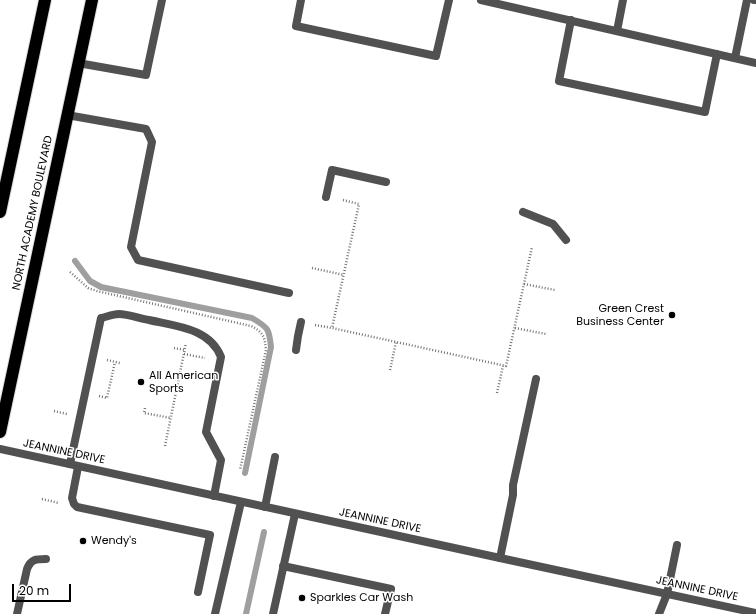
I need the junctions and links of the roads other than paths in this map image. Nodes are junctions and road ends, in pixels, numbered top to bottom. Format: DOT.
graph roads {
  1 [pos="45,0"];
  2 [pos="92,0"];
  3 [pos="162,0"];
  4 [pos="301,0"];
  5 [pos="449,0"];
  6 [pos="481,0"];
  7 [pos="624,0"];
  8 [pos="747,0"];
  9 [pos="571,20"];
  10 [pos="617,31"];
  11 [pos="717,54"];
  12 [pos="735,58"];
  13 [pos="78,63"];
  14 [pos="756,63"];
  15 [pos="67,115"];
  16 [pos="386,182"];
  17 [pos="326,197"];
  18 [pos="0,212"];
  19 [pos="523,212"];
  20 [pos="566,240"];
  21 [pos="289,293"];
  22 [pos="301,322"];
  23 [pos="296,350"];
  24 [pos="536,379"];
  25 [pos="0,432"];
  26 [pos="0,449"];
  27 [pos="275,457"];
  28 [pos="70,464"];
  29 [pos="78,466"];
  30 [pos="214,496"];
  31 [pos="241,502"];
  32 [pos="264,507"];
  33 [pos="295,514"];
  34 [pos="677,545"];
  35 [pos="500,558"];
  36 [pos="46,560"];
  37 [pos="283,566"];
  38 [pos="198,592"];
  39 [pos="667,594"];
  40 [pos="756,613"];
  41 [pos="17,614"];
  42 [pos="215,614"];
  43 [pos="273,614"];
  44 [pos="385,614"];
  45 [pos="659,614"];
  1 -- 18 [label="highway"];
  2 -- 13 [label="highway, NORTH ACADEMY BOULEVARD"];
  3 -- 13 [label="street"];
  4 -- 5 [label="street"];
  6 -- 9 [label="street"];
  7 -- 10 [label="street"];
  8 -- 12 [label="street"];
  9 -- 10 [label="street"];
  9 -- 11 [label="street"];
  10 -- 11 [label="street"];
  11 -- 12 [label="street"];
  12 -- 14 [label="street"];
  13 -- 15 [label="highway, NORTH ACADEMY BOULEVARD"];
  15 -- 21 [label="street"];
  15 -- 25 [label="highway, NORTH ACADEMY BOULEVARD"];
  16 -- 17 [label="street"];
  19 -- 20 [label="street"];
  22 -- 23 [label="street"];
  24 -- 35 [label="street"];
  26 -- 28 [label="street, JEANNINE DRIVE"];
  27 -- 32 [label="street"];
  28 -- 29 [label="street, JEANNINE DRIVE"];
  28 -- 30 [label="street"];
  29 -- 30 [label="street, JEANNINE DRIVE"];
  29 -- 38 [label="street"];
  30 -- 31 [label="street, JEANNINE DRIVE"];
  31 -- 32 [label="street, JEANNINE DRIVE"];
  31 -- 42 [label="street"];
  32 -- 33 [label="street, JEANNINE DRIVE"];
  33 -- 35 [label="street, JEANNINE DRIVE"];
  33 -- 37 [label="street"];
  34 -- 39 [label="street"];
  35 -- 39 [label="street, JEANNINE DRIVE"];
  36 -- 41 [label="street"];
  37 -- 43 [label="street"];
  37 -- 44 [label="street"];
  39 -- 40 [label="street, JEANNINE DRIVE"];
  39 -- 45 [label="street"];
}
